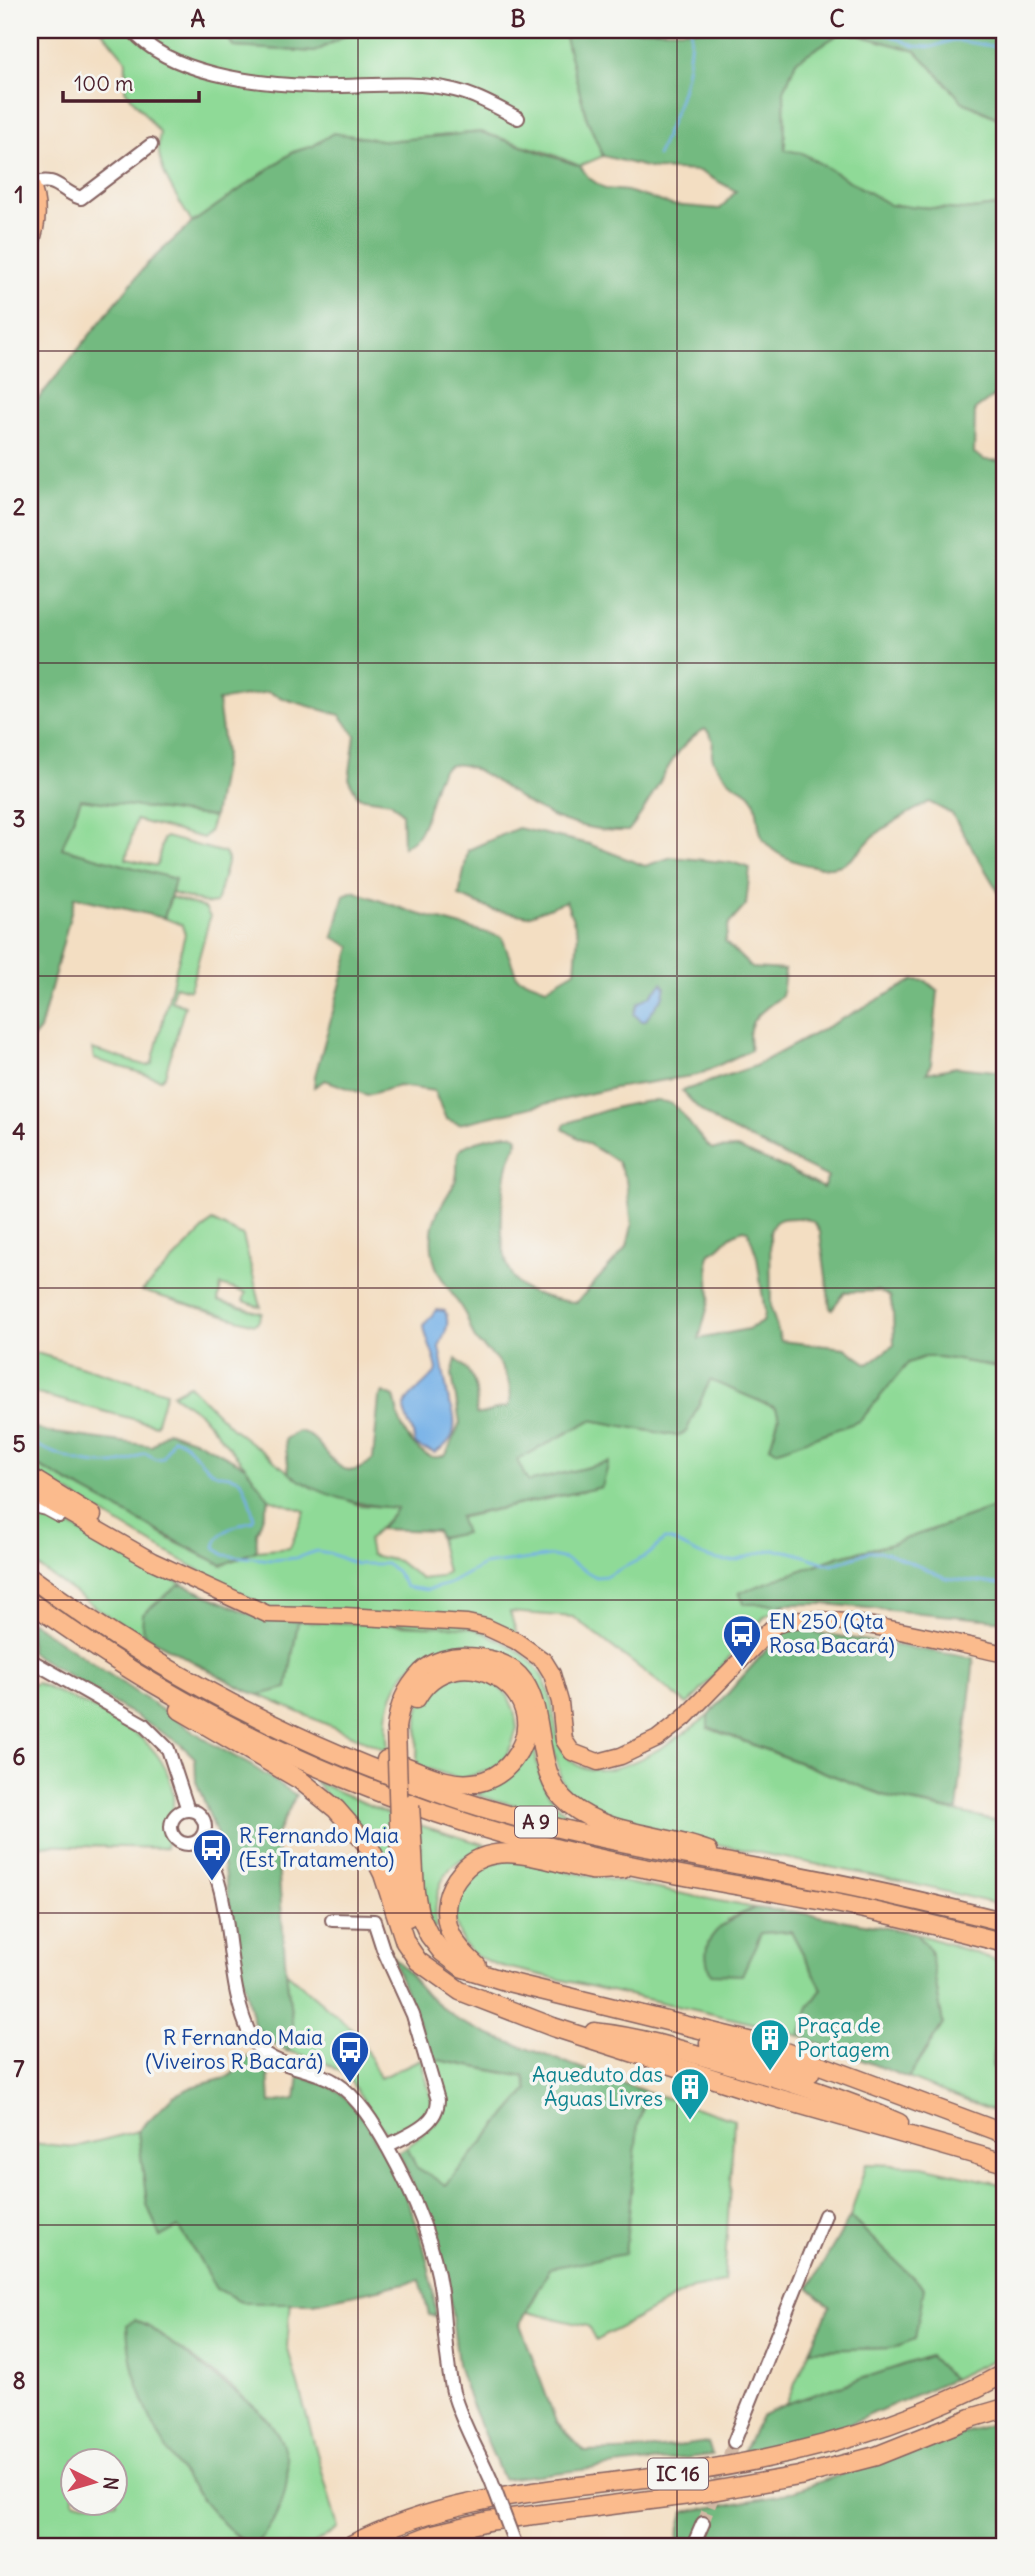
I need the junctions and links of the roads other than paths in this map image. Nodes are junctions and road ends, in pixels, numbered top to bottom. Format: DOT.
graph roads {
  1 [pos="132,30"];
  2 [pos="518,118"];
  3 [pos="151,145"];
  4 [pos="31,183"];
  5 [pos="30,245"];
  6 [pos="30,1476"];
  7 [pos="30,1491"];
  8 [pos="30,1505"];
  9 [pos="152,1561"];
  10 [pos="31,1578"];
  11 [pos="206,1584"];
  12 [pos="30,1602"];
  13 [pos="1005,1654"];
  14 [pos="30,1660"];
  15 [pos="158,1687"];
  16 [pos="401,1730"];
  17 [pos="334,1753"];
  18 [pos="188,1810"];
  19 [pos="200,1840"];
  20 [pos="406,1854"];
  21 [pos="744,1866"];
  22 [pos="644,1868"];
  23 [pos="332,1920"];
  24 [pos="1005,1922"];
  25 [pos="1005,1943"];
  26 [pos="438,1976"];
  27 [pos="508,1982"];
  28 [pos="1005,2134"];
  29 [pos="387,2146"];
  30 [pos="1005,2162"];
  31 [pos="825,2215"];
  32 [pos="1005,2373"];
  33 [pos="1005,2399"];
  34 [pos="1005,2407"];
  35 [pos="971,2418"];
  36 [pos="734,2442"];
  37 [pos="703,2523"];
  38 [pos="433,2534"];
  39 [pos="349,2546"];
  40 [pos="402,2546"];
  41 [pos="415,2546"];
  42 [pos="516,2546"];
  43 [pos="693,2546"];
  1 -- 2 [label="street"];
  3 -- 4 [label="street"];
  4 -- 5 [label="main road"];
  6 -- 11 [label="main road"];
  7 -- 9 [label="main road"];
  8 -- 9 [label="street"];
  9 -- 11 [label="main road"];
  10 -- 17 [label="highway, A 9"];
  11 -- 13 [label="main road"];
  12 -- 15 [label="highway, A 9"];
  14 -- 18 [label="street"];
  15 -- 22 [label="highway, A 9"];
  15 -- 26 [label="highway"];
  16 -- 17 [label="highway"];
  16 -- 20 [label="highway, bridge"];
  16 -- 21 [label="highway"];
  17 -- 21 [label="highway, A 9"];
  18 -- 19 [label="street"];
  18 -- 19 [label="street"];
  19 -- 29 [label="street"];
  20 -- 26 [label="highway"];
  20 -- 27 [label="highway"];
  21 -- 24 [label="highway, A 9"];
  22 -- 25 [label="highway, A 9"];
  22 -- 27 [label="highway"];
  23 -- 29 [label="street"];
  26 -- 30 [label="highway"];
  27 -- 28 [label="highway"];
  29 -- 42 [label="street, bridge"];
  31 -- 36 [label="street"];
  32 -- 39 [label="highway, IC 16"];
  33 -- 35 [label="highway"];
  34 -- 35 [label="highway"];
  35 -- 38 [label="highway, IC 16"];
  37 -- 43 [label="street"];
  38 -- 40 [label="highway, IC 16"];
  38 -- 41 [label="highway"];
}
